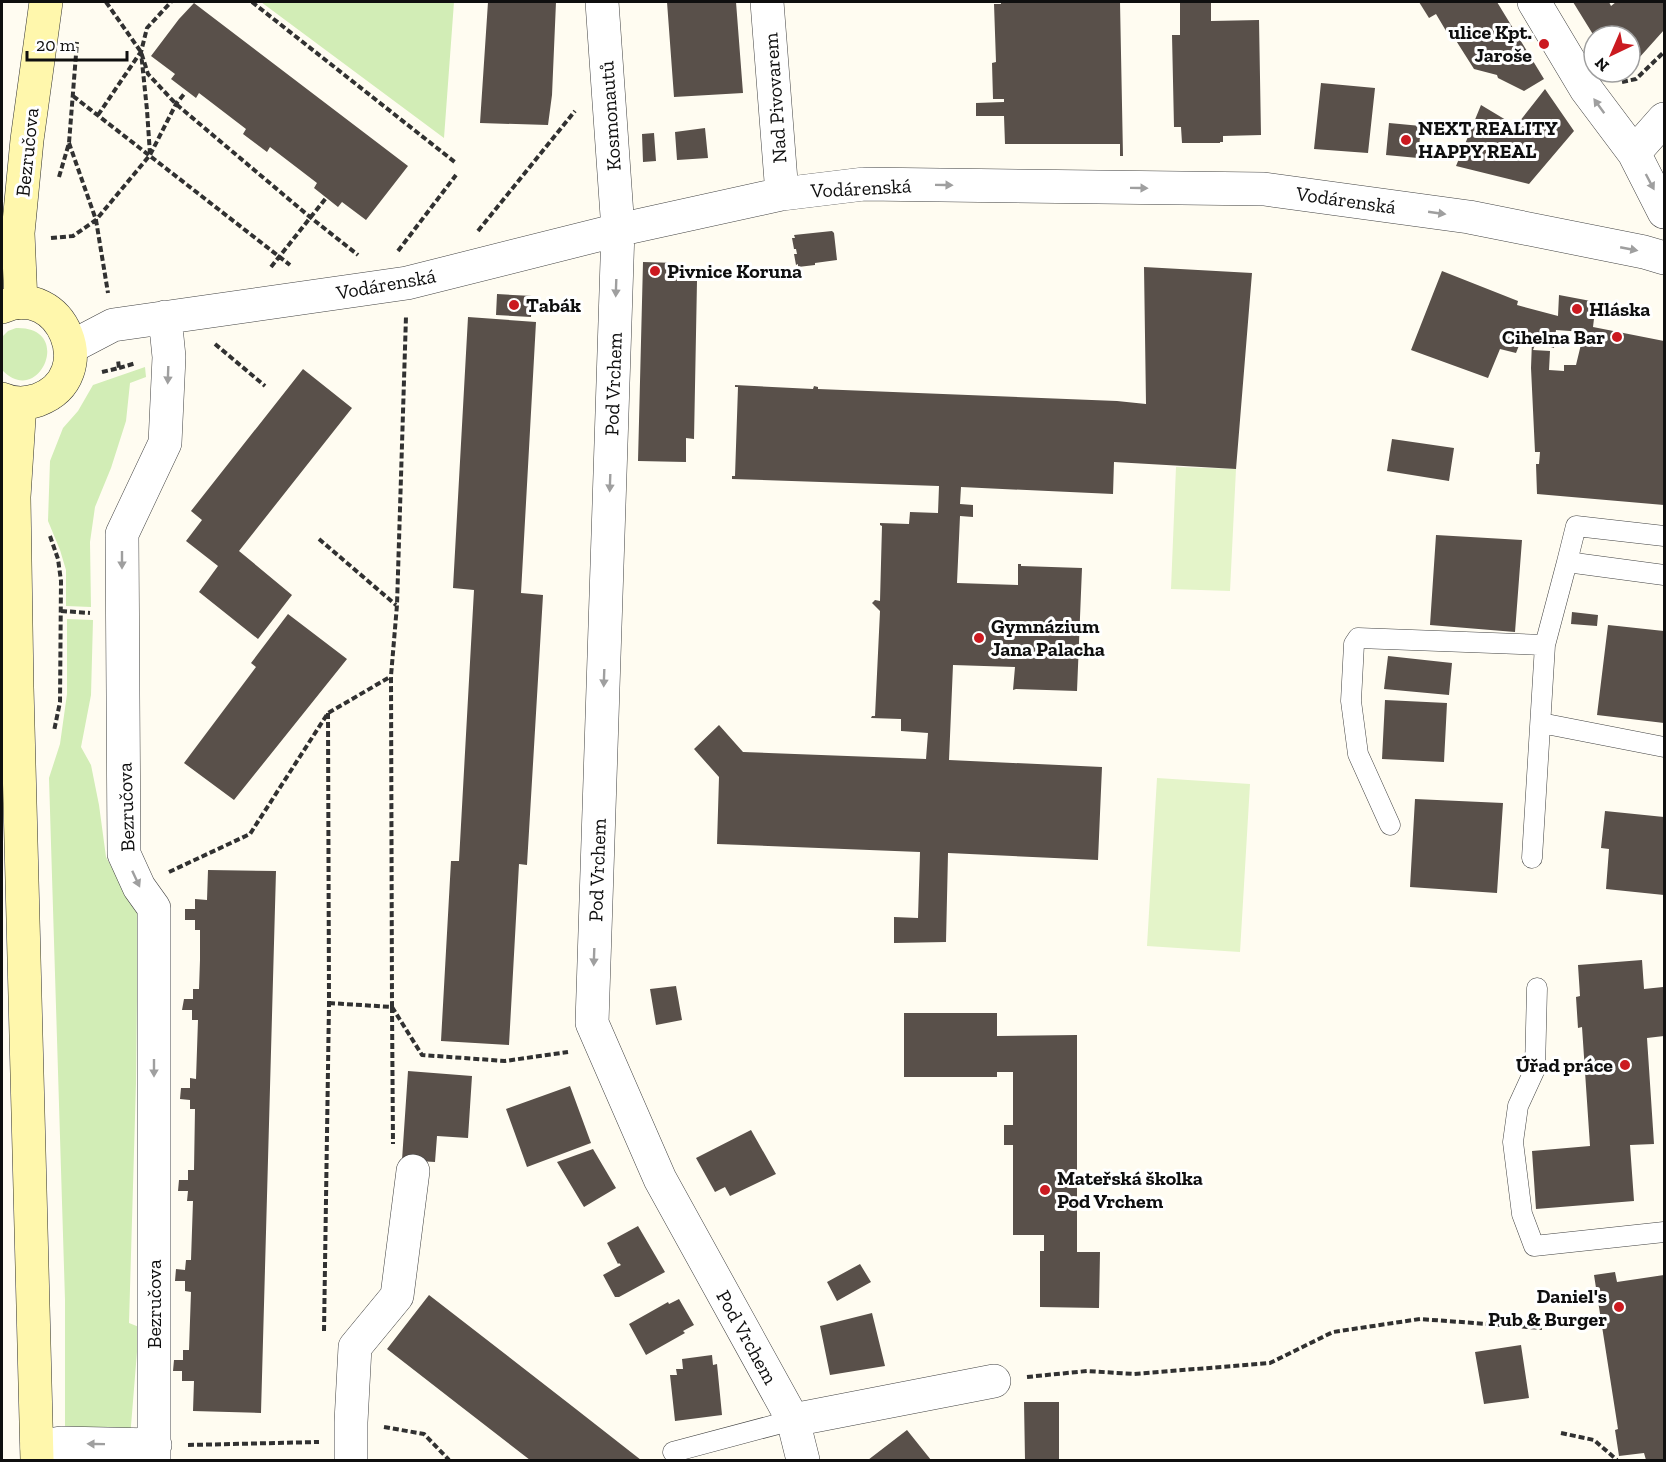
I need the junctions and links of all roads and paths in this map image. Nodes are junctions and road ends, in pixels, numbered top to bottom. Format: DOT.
graph roads {
  1 [pos="46,2"];
  2 [pos="106,2"];
  3 [pos="171,2"];
  4 [pos="252,2"];
  5 [pos="602,2"];
  6 [pos="767,2"];
  7 [pos="1534,2"];
  8 [pos="77,37"];
  9 [pos="141,52"];
  10 [pos="1665,52"];
  11 [pos="607,72"];
  12 [pos="1642,73"];
  13 [pos="185,93"];
  14 [pos="73,96"];
  15 [pos="176,104"];
  16 [pos="98,115"];
  17 [pos="1665,119"];
  18 [pos="1634,153"];
  19 [pos="150,155"];
  20 [pos="456,163"];
  21 [pos="456,175"];
  22 [pos="782,194"];
  23 [pos="326,198"];
  24 [pos="1665,212"];
  25 [pos="310,217"];
  26 [pos="96,220"];
  27 [pos="618,230"];
  28 [pos="476,232"];
  29 [pos="42,238"];
  30 [pos="279,257"];
  31 [pos="1665,258"];
  32 [pos="386,281"];
  33 [pos="326,294"];
  34 [pos="109,300"];
  35 [pos="11,305"];
  36 [pos="241,305"];
  37 [pos="165,317"];
  38 [pos="215,344"];
  39 [pos="71,346"];
  40 [pos="265,386"];
  41 [pos="11,401"];
  42 [pos="48,532"];
  43 [pos="1665,536"];
  44 [pos="319,539"];
  45 [pos="1567,562"];
  46 [pos="1665,575"];
  47 [pos="397,605"];
  48 [pos="61,611"];
  49 [pos="1545,645"];
  50 [pos="390,676"];
  51 [pos="328,713"];
  52 [pos="1541,723"];
  53 [pos="1665,747"];
  54 [pos="1390,825"];
  55 [pos="1532,858"];
  56 [pos="139,887"];
  57 [pos="1537,988"];
  58 [pos="329,1003"];
  59 [pos="392,1007"];
  60 [pos="576,1051"];
  61 [pos="393,1146"];
  62 [pos="413,1171"];
  63 [pos="1665,1232"];
  64 [pos="1542,1328"];
  65 [pos="324,1335"];
  66 [pos="994,1381"];
  67 [pos="793,1420"];
  68 [pos="351,1422"];
  69 [pos="1561,1433"];
  70 [pos="673,1452"];
  71 [pos="155,1453"];
  72 [pos="37,1454"];
  73 [pos="336,1456"];
  74 [pos="449,1461"];
  75 [pos="803,1461"];
  76 [pos="1617,1461"];
  1 -- 35 [label="street, Bezručova"];
  2 -- 9 [label="path"];
  3 -- 9 [label="path"];
  4 -- 20 [label="path"];
  5 -- 11 [label="street, Kosmonautů"];
  6 -- 22 [label="street, Nad Pivovarem"];
  18 -- 7 [label="street, one-way"];
  8 -- 14 [label="path"];
  9 -- 15 [label="path"];
  9 -- 16 [label="path"];
  9 -- 19 [label="path"];
  10 -- 12 [label="path"];
  11 -- 27 [label="street, Kosmonautů"];
  11 -- 28 [label="path"];
  13 -- 15 [label="path"];
  14 -- 16 [label="path"];
  14 -- 26 [label="path"];
  15 -- 19 [label="path"];
  15 -- 25 [label="path"];
  16 -- 19 [label="path"];
  17 -- 18 [label="street"];
  18 -- 24 [label="street, one-way"];
  19 -- 26 [label="path"];
  19 -- 30 [label="path"];
  21 -- 32 [label="path"];
  22 -- 27 [label="street, Vodárenská"];
  22 -- 31 [label="street, Vodárenská, one-way"];
  23 -- 25 [label="path"];
  25 -- 30 [label="path"];
  25 -- 32 [label="path"];
  26 -- 29 [label="path"];
  26 -- 34 [label="path"];
  27 -- 32 [label="street, Vodárenská"];
  27 -- 67 [label="street, Pod Vrchem, one-way"];
  30 -- 33 [label="path"];
  30 -- 36 [label="path"];
  32 -- 33 [label="street, Vodárenská"];
  32 -- 47 [label="path"];
  33 -- 36 [label="street, Vodárenská"];
  35 -- 39 [label="street, Bezručova"];
  36 -- 37 [label="street, Vodárenská"];
  37 -- 39 [label="street, Vodárenská"];
  37 -- 56 [label="street, Bezručova, one-way"];
  38 -- 40 [label="path"];
  39 -- 41 [label="street"];
  41 -- 72 [label="street"];
  42 -- 48 [label="path"];
  43 -- 45 [label="lane"];
  44 -- 47 [label="path"];
  45 -- 46 [label="lane"];
  45 -- 49 [label="lane"];
  47 -- 50 [label="path"];
  49 -- 52 [label="lane"];
  49 -- 54 [label="lane"];
  50 -- 51 [label="path"];
  50 -- 59 [label="path"];
  51 -- 56 [label="path"];
  51 -- 58 [label="path"];
  52 -- 53 [label="lane"];
  52 -- 55 [label="lane"];
  56 -- 71 [label="street, Bezručova, one-way"];
  57 -- 63 [label="lane"];
  58 -- 59 [label="path"];
  58 -- 65 [label="path"];
  59 -- 60 [label="path"];
  59 -- 61 [label="path"];
  62 -- 68 [label="street"];
  64 -- 66 [label="path"];
  66 -- 67 [label="street"];
  67 -- 70 [label="lane"];
  67 -- 75 [label="street, Pod Vrchem"];
  68 -- 73 [label="street"];
  68 -- 74 [label="path"];
  69 -- 76 [label="path"];
  71 -- 72 [label="street, one-way"];
  71 -- 73 [label="path"];
}
